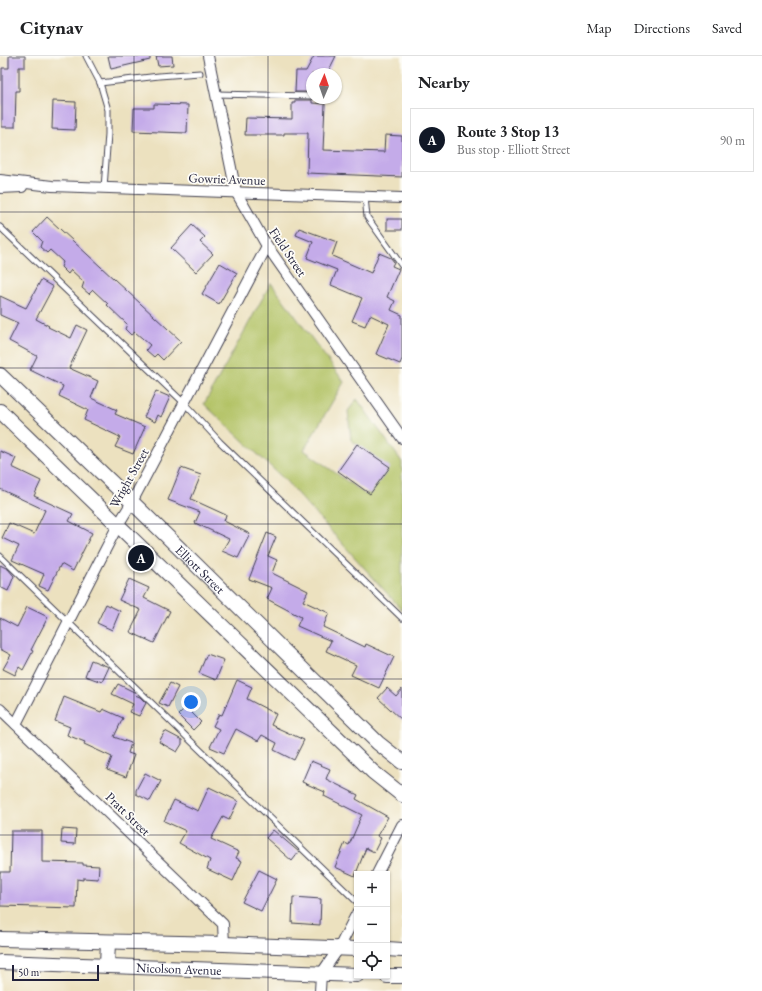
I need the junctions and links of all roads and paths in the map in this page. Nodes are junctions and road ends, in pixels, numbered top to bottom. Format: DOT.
graph roads {
  1 [pos="86,56"];
  2 [pos="208,56"];
  3 [pos="200,72"];
  4 [pos="100,83"];
  5 [pos="216,94"];
  6 [pos="306,96"];
  7 [pos="0,180"];
  8 [pos="52,186"];
  9 [pos="0,188"];
  10 [pos="104,188"];
  11 [pos="236,192"];
  12 [pos="365,197"];
  13 [pos="402,198"];
  14 [pos="0,227"];
  15 [pos="267,246"];
  16 [pos="402,266"];
  17 [pos="0,375"];
  18 [pos="184,404"];
  19 [pos="0,411"];
  20 [pos="402,438"];
  21 [pos="132,502"];
  22 [pos="118,526"];
  23 [pos="0,556"];
  24 [pos="402,618"];
  25 [pos="68,622"];
  26 [pos="0,709"];
  27 [pos="16,724"];
  28 [pos="402,762"];
  29 [pos="402,795"];
  30 [pos="402,825"];
  31 [pos="379,871"];
  32 [pos="354,899"];
  33 [pos="354,919"];
  34 [pos="0,939"];
  35 [pos="108,942"];
  36 [pos="224,944"];
  37 [pos="339,948"];
  38 [pos="354,949"];
  39 [pos="390,949"];
  40 [pos="402,950"];
  41 [pos="0,962"];
  42 [pos="107,966"];
  43 [pos="321,974"];
  44 [pos="354,975"];
  45 [pos="390,976"];
  46 [pos="402,976"];
  47 [pos="320,991"];
  1 -- 4 [label="lane"];
  2 -- 5 [label="street, Field Street"];
  3 -- 4 [label="lane"];
  4 -- 10 [label="lane"];
  5 -- 6 [label="lane"];
  5 -- 11 [label="street, Field Street"];
  7 -- 8 [label="street, Gowrie Avenue"];
  8 -- 9 [label="street, Gowrie Avenue"];
  8 -- 10 [label="street, Gowrie Avenue"];
  10 -- 11 [label="street, Gowrie Avenue"];
  11 -- 12 [label="street, Gowrie Avenue"];
  11 -- 15 [label="street, Field Street"];
  12 -- 13 [label="street, Gowrie Avenue"];
  12 -- 16 [label="lane"];
  14 -- 18 [label="lane"];
  15 -- 18 [label="street, Wright Street"];
  15 -- 20 [label="street, Field Street"];
  17 -- 21 [label="street, Elliott Street"];
  18 -- 21 [label="street, Wright Street"];
  18 -- 24 [label="lane"];
  19 -- 22 [label="street, Elliott Street"];
  21 -- 22 [label="street, Wright Street"];
  21 -- 28 [label="street, Elliott Street"];
  22 -- 25 [label="street, Wright Street"];
  22 -- 29 [label="street, Elliott Street"];
  23 -- 25 [label="lane"];
  25 -- 27 [label="street, Wright Street"];
  25 -- 32 [label="lane"];
  26 -- 27 [label="street, Pratt Street"];
  27 -- 36 [label="street, Pratt Street"];
  30 -- 31 [label="street"];
  33 -- 37 [label="street"];
  34 -- 35 [label="street, Nicolson Avenue"];
  35 -- 36 [label="street, Nicolson Avenue"];
  35 -- 42 [label="street"];
  36 -- 37 [label="street, Nicolson Avenue"];
  37 -- 38 [label="street, Nicolson Avenue"];
  37 -- 43 [label="street"];
  39 -- 40 [label="street"];
  41 -- 42 [label="street, Nicolson Avenue"];
  42 -- 43 [label="street, Nicolson Avenue"];
  43 -- 44 [label="street, Nicolson Avenue"];
  43 -- 47 [label="street"];
  45 -- 46 [label="street"];
}
